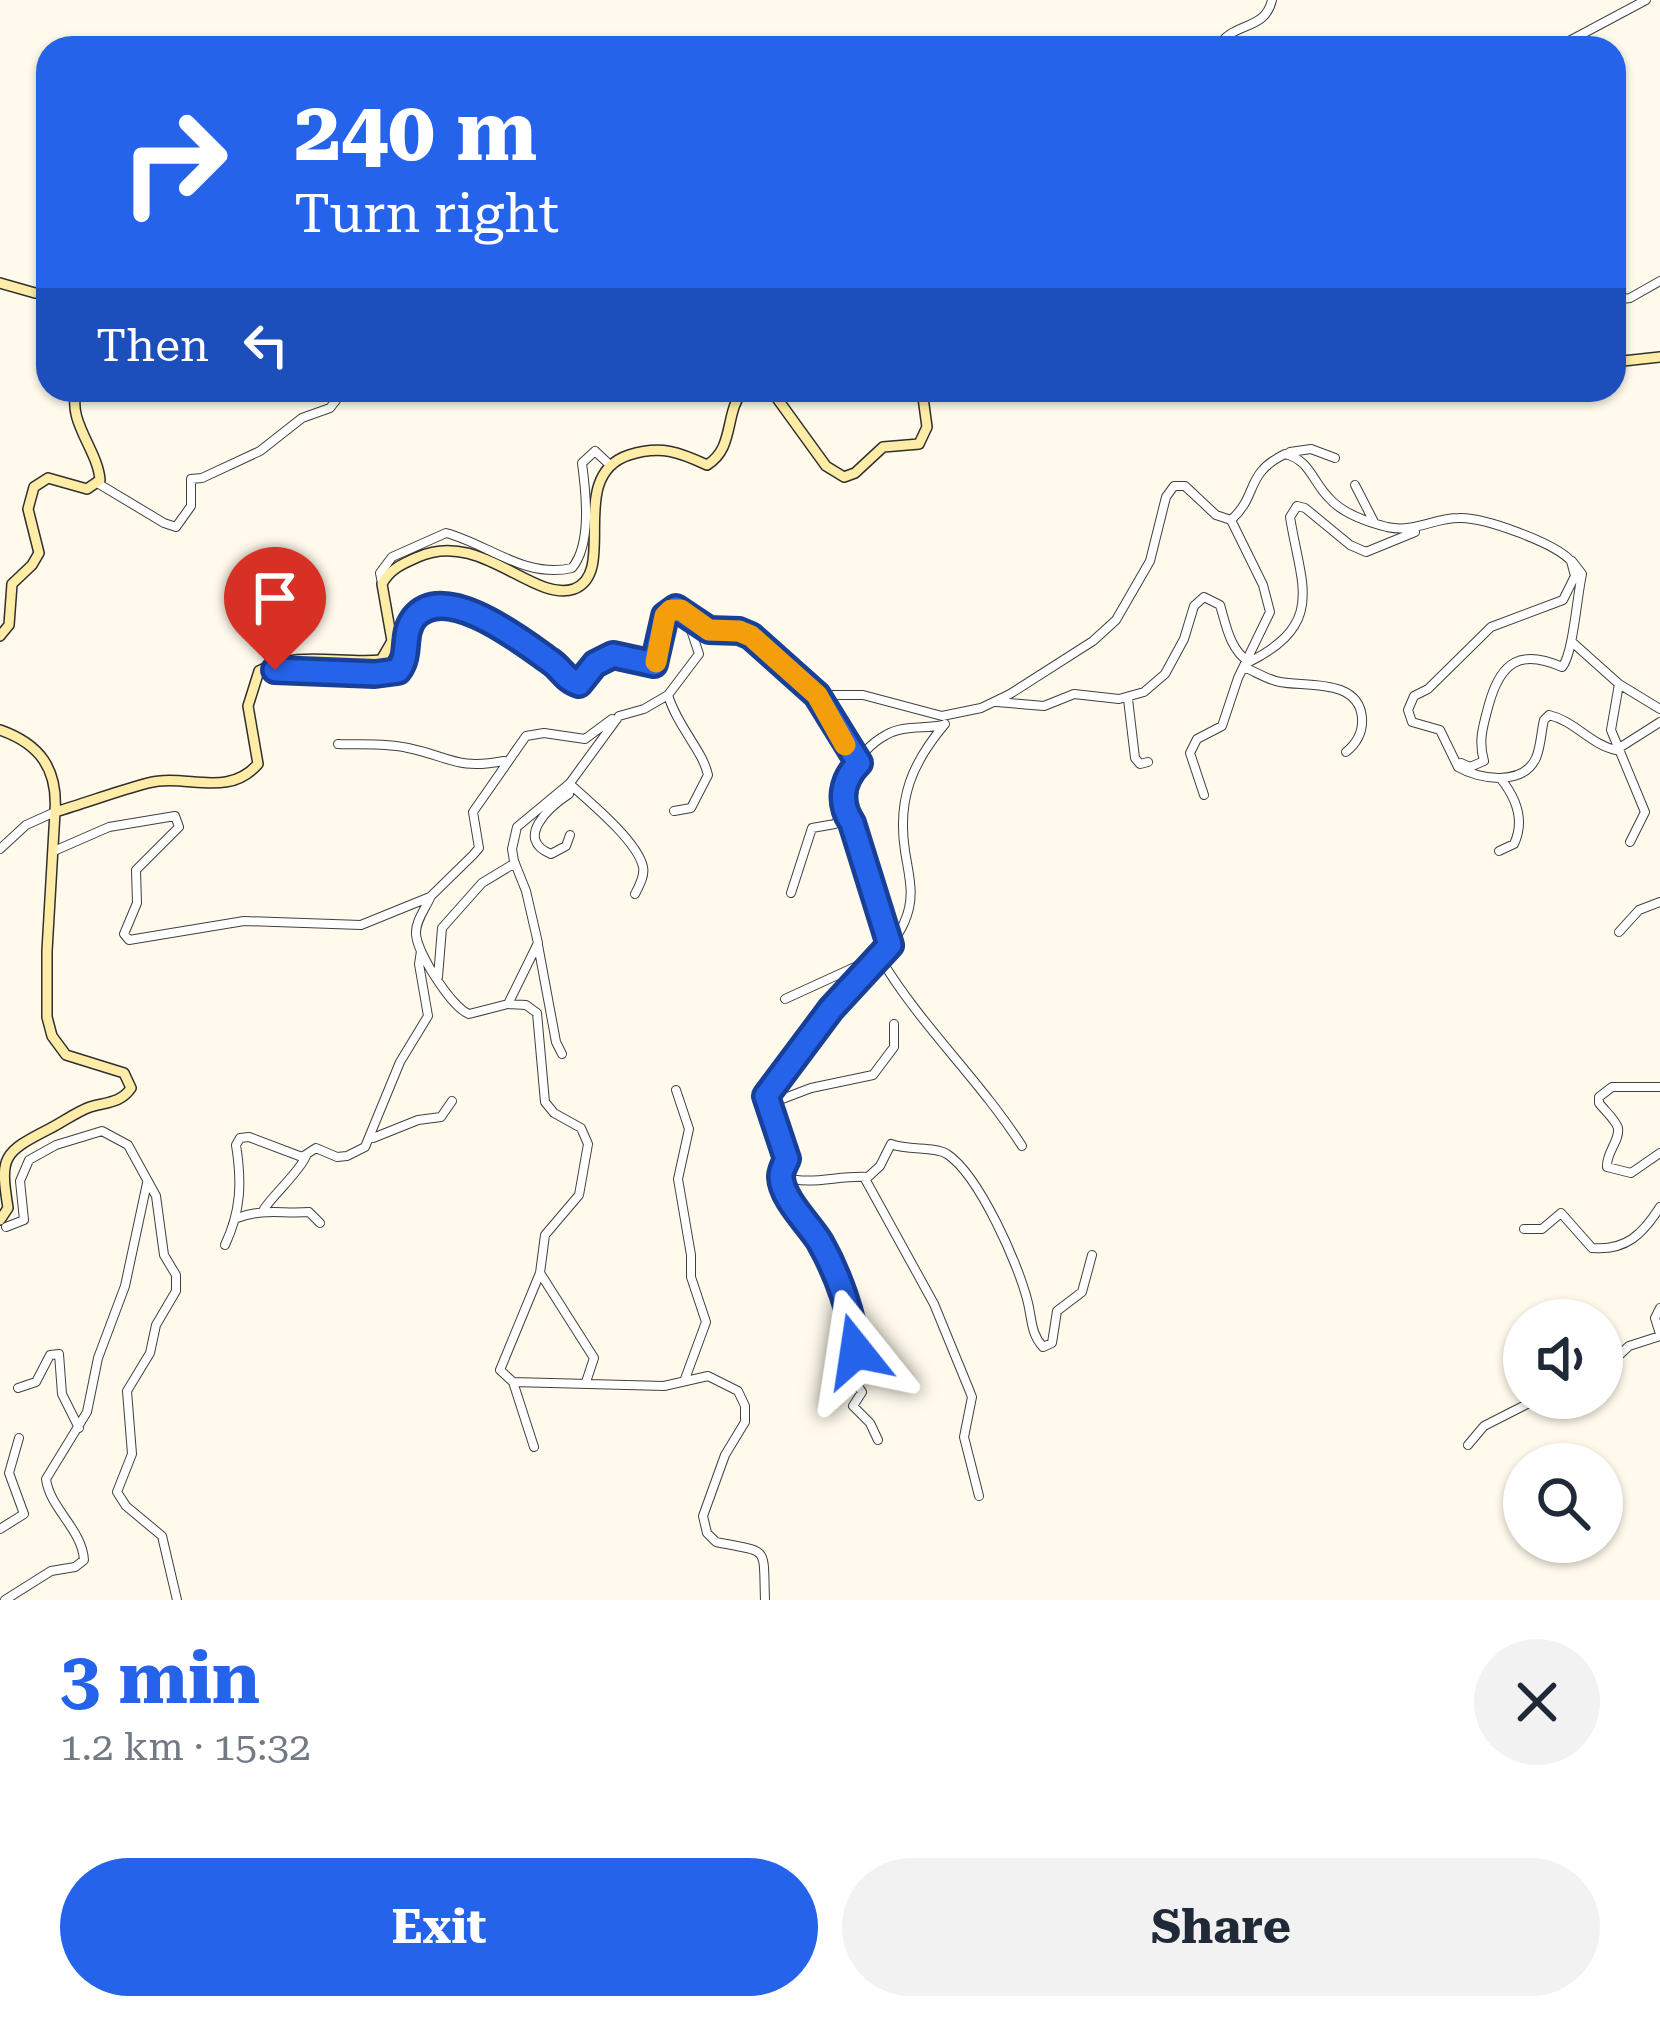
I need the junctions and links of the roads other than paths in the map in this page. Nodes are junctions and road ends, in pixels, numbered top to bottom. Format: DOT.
graph roads {
  1 [pos="1272,0"];
  2 [pos="1646,0"];
  3 [pos="1227,36"];
  4 [pos="1578,36"];
  5 [pos="1660,281"];
  6 [pos="0,283"];
  7 [pos="36,293"];
  8 [pos="1626,298"];
  9 [pos="1660,357"];
  10 [pos="1626,361"];
  11 [pos="75,402"];
  12 [pos="335,402"];
  13 [pos="734,402"];
  14 [pos="780,402"];
  15 [pos="923,402"];
  16 [pos="1285,454"];
  17 [pos="1335,458"];
  18 [pos="610,465"];
  19 [pos="99,484"];
  20 [pos="1354,485"];
  21 [pos="1231,520"];
  22 [pos="1374,523"];
  23 [pos="1422,529"];
  24 [pos="1571,561"];
  25 [pos="382,584"];
  26 [pos="685,612"];
  27 [pos="0,636"];
  28 [pos="1572,642"];
  29 [pos="1245,664"];
  30 [pos="263,668"];
  31 [pos="1619,684"];
  32 [pos="668,695"];
  33 [pos="817,695"];
  34 [pos="1128,699"];
  35 [pos="996,702"];
  36 [pos="1660,710"];
  37 [pos="955,715"];
  38 [pos="619,716"];
  39 [pos="1660,722"];
  40 [pos="945,724"];
  41 [pos="0,730"];
  42 [pos="338,744"];
  43 [pos="1449,748"];
  44 [pos="1621,748"];
  45 [pos="1346,752"];
  46 [pos="506,760"];
  47 [pos="1148,762"];
  48 [pos="859,763"];
  49 [pos="1501,779"];
  50 [pos="571,784"];
  51 [pos="1204,795"];
  52 [pos="844,811"];
  53 [pos="56,812"];
  54 [pos="674,812"];
  55 [pos="570,835"];
  56 [pos="1630,842"];
  57 [pos="0,849"];
  58 [pos="54,851"];
  59 [pos="1499,851"];
  60 [pos="514,863"];
  61 [pos="791,893"];
  62 [pos="635,894"];
  63 [pos="430,897"];
  64 [pos="1660,902"];
  65 [pos="1619,932"];
  66 [pos="538,943"];
  67 [pos="890,945"];
  68 [pos="422,951"];
  69 [pos="879,956"];
  70 [pos="438,979"];
  71 [pos="785,999"];
  72 [pos="508,1004"];
  73 [pos="894,1024"];
  74 [pos="562,1054"];
  75 [pos="1660,1087"];
  76 [pos="676,1090"];
  77 [pos="452,1101"];
  78 [pos="769,1104"];
  79 [pos="371,1138"];
  80 [pos="1022,1146"];
  81 [pos="1660,1153"];
  82 [pos="306,1156"];
  83 [pos="147,1176"];
  84 [pos="781,1177"];
  85 [pos="864,1177"];
  86 [pos="1660,1207"];
  87 [pos="264,1209"];
  88 [pos="237,1218"];
  89 [pos="320,1223"];
  90 [pos="3,1224"];
  91 [pos="1524,1229"];
  92 [pos="225,1245"];
  93 [pos="1092,1256"];
  94 [pos="540,1273"];
  95 [pos="1660,1307"];
  96 [pos="1660,1335"];
  97 [pos="1623,1352"];
  98 [pos="684,1381"];
  99 [pos="513,1382"];
  100 [pos="586,1382"];
  101 [pos="18,1388"];
  102 [pos="1503,1416"];
  103 [pos="79,1428"];
  104 [pos="20,1438"];
  105 [pos="878,1440"];
  106 [pos="1468,1445"];
  107 [pos="534,1447"];
  108 [pos="979,1496"];
  109 [pos="0,1529"];
  110 [pos="5,1600"];
  111 [pos="177,1600"];
  112 [pos="765,1600"];
  1 -- 3 [label="street"];
  2 -- 4 [label="street"];
  5 -- 8 [label="street"];
  6 -- 7 [label="street"];
  9 -- 10 [label="street"];
  11 -- 19 [label="street"];
  12 -- 19 [label="street"];
  13 -- 18 [label="street"];
  14 -- 15 [label="street"];
  16 -- 17 [label="street"];
  16 -- 21 [label="street"];
  16 -- 22 [label="street"];
  18 -- 25 [label="street"];
  18 -- 25 [label="street"];
  19 -- 27 [label="street"];
  20 -- 22 [label="street"];
  21 -- 29 [label="street"];
  21 -- 35 [label="street"];
  22 -- 23 [label="street"];
  23 -- 24 [label="street"];
  23 -- 29 [label="street"];
  24 -- 28 [label="street"];
  24 -- 43 [label="street"];
  25 -- 30 [label="street"];
  26 -- 30 [label="street"];
  26 -- 32 [label="street"];
  26 -- 33 [label="street"];
  28 -- 31 [label="street"];
  28 -- 43 [label="street"];
  29 -- 34 [label="street"];
  29 -- 45 [label="street"];
  29 -- 51 [label="street"];
  30 -- 53 [label="street"];
  31 -- 36 [label="street"];
  31 -- 44 [label="street"];
  32 -- 38 [label="street"];
  32 -- 54 [label="street"];
  33 -- 37 [label="street"];
  33 -- 48 [label="street"];
  34 -- 35 [label="street"];
  34 -- 47 [label="street"];
  35 -- 37 [label="street"];
  37 -- 40 [label="street"];
  38 -- 46 [label="street"];
  38 -- 50 [label="street"];
  39 -- 44 [label="street"];
  40 -- 48 [label="street"];
  40 -- 67 [label="street"];
  41 -- 53 [label="street"];
  42 -- 46 [label="street"];
  43 -- 49 [label="street"];
  44 -- 49 [label="street"];
  44 -- 56 [label="street"];
  46 -- 63 [label="street"];
  48 -- 52 [label="street"];
  49 -- 59 [label="street"];
  50 -- 55 [label="street"];
  50 -- 60 [label="street"];
  50 -- 62 [label="street"];
  52 -- 61 [label="street"];
  52 -- 67 [label="street"];
  53 -- 57 [label="street"];
  53 -- 58 [label="street"];
  58 -- 63 [label="street"];
  58 -- 90 [label="street"];
  60 -- 66 [label="street"];
  60 -- 70 [label="street"];
  63 -- 68 [label="street"];
  64 -- 65 [label="street"];
  66 -- 72 [label="street"];
  66 -- 74 [label="street"];
  67 -- 69 [label="street"];
  68 -- 70 [label="street"];
  68 -- 79 [label="street"];
  69 -- 71 [label="street"];
  69 -- 78 [label="street"];
  69 -- 80 [label="street"];
  70 -- 72 [label="street"];
  72 -- 94 [label="street"];
  73 -- 78 [label="street"];
  75 -- 81 [label="street"];
  76 -- 98 [label="street"];
  77 -- 79 [label="street"];
  78 -- 84 [label="street"];
  79 -- 82 [label="street"];
  82 -- 87 [label="street"];
  82 -- 88 [label="street"];
  83 -- 90 [label="street"];
  83 -- 103 [label="street"];
  83 -- 111 [label="street"];
  84 -- 85 [label="street"];
  84 -- 105 [label="street"];
  85 -- 93 [label="street"];
  85 -- 108 [label="street"];
  86 -- 91 [label="street"];
  87 -- 88 [label="street"];
  87 -- 89 [label="street"];
  88 -- 92 [label="street"];
  94 -- 99 [label="street"];
  94 -- 100 [label="street"];
  95 -- 96 [label="street"];
  96 -- 97 [label="street"];
  98 -- 100 [label="street"];
  98 -- 112 [label="street"];
  99 -- 100 [label="street"];
  99 -- 107 [label="street"];
  101 -- 103 [label="street"];
  102 -- 106 [label="street"];
  103 -- 110 [label="street"];
  104 -- 109 [label="street"];
}
